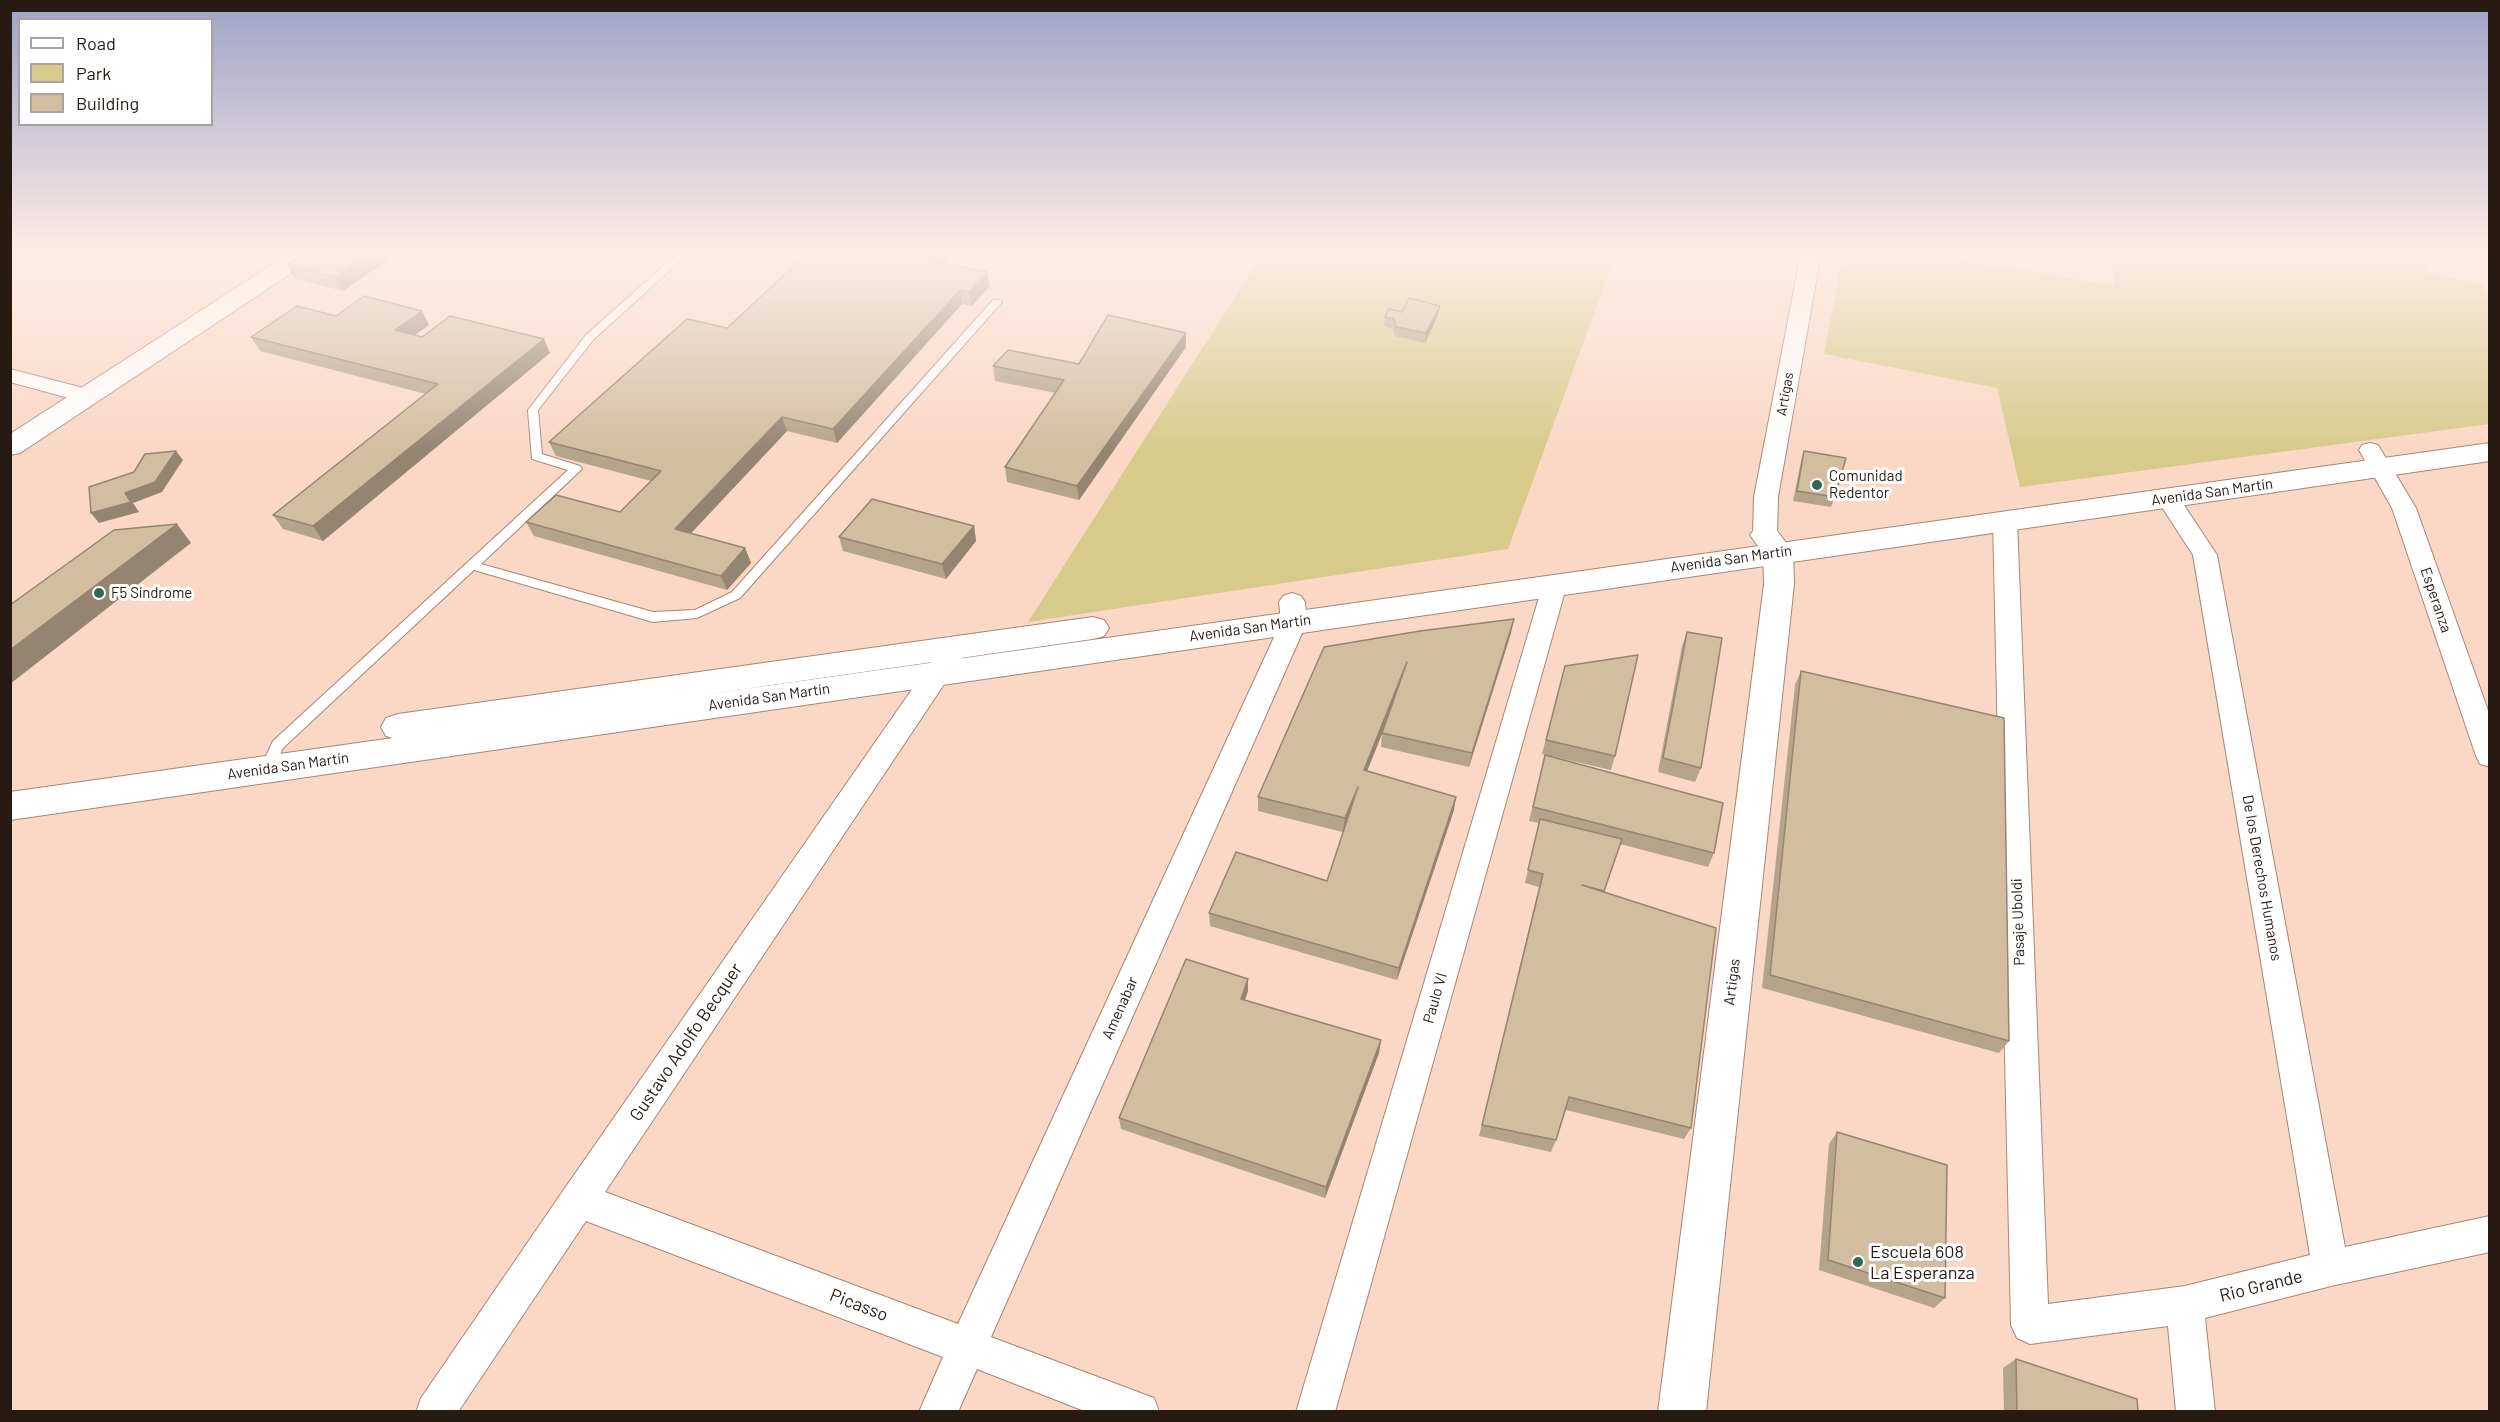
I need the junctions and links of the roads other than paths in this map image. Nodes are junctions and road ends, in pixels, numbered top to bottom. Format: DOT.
graph roads {
  1 [pos="204,319"];
  2 [pos="610,319"];
  3 [pos="982,319"];
  4 [pos="1799,319"];
  5 [pos="10,375"];
  6 [pos="87,396"];
  7 [pos="2490,433"];
  8 [pos="10,447"];
  9 [pos="2490,452"];
  10 [pos="2376,459"];
  11 [pos="2168,498"];
  12 [pos="2005,520"];
  13 [pos="1771,543"];
  14 [pos="472,566"];
  15 [pos="1556,584"];
  16 [pos="1293,612"];
  17 [pos="947,659"];
  18 [pos="2490,756"];
  19 [pos="272,757"];
  20 [pos="10,783"];
  21 [pos="11,806"];
  22 [pos="578,1200"];
  23 [pos="2490,1234"];
  24 [pos="2331,1268"];
  25 [pos="2185,1305"];
  26 [pos="2030,1325"];
  27 [pos="968,1347"];
  28 [pos="435,1412"];
  29 [pos="938,1412"];
  30 [pos="1140,1412"];
  31 [pos="1315,1412"];
  32 [pos="1682,1412"];
  33 [pos="2196,1412"];
  1 -- 6 [label="main road"];
  2 -- 14 [label="lane"];
  3 -- 14 [label="lane"];
  4 -- 13 [label="street, Artigas"];
  5 -- 6 [label="street"];
  6 -- 8 [label="main road"];
  7 -- 10 [label="main road, Avenida San Martín"];
  9 -- 10 [label="main road, Avenida San Martín"];
  10 -- 11 [label="main road, Avenida San Martín"];
  10 -- 13 [label="main road, Avenida San Martín"];
  10 -- 18 [label="street, Esperanza"];
  11 -- 12 [label="main road, Avenida San Martín"];
  11 -- 24 [label="street, De los Derechos Humanos"];
  12 -- 13 [label="main road, Avenida San Martín"];
  12 -- 26 [label="street, Pasaje Uboldi"];
  13 -- 15 [label="main road, Avenida San Martín"];
  13 -- 16 [label="main road, Avenida San Martín"];
  13 -- 32 [label="main road, Artigas"];
  14 -- 19 [label="lane"];
  15 -- 16 [label="main road, Avenida San Martín"];
  15 -- 31 [label="street, Paulo VI"];
  16 -- 17 [label="main road, Avenida San Martín"];
  16 -- 27 [label="street, Amenabar"];
  17 -- 19 [label="main road, Avenida San Martín"];
  17 -- 22 [label="street, Gustavo Adolfo Becquer"];
  19 -- 20 [label="main road, Avenida San Martín"];
  19 -- 21 [label="main road, Avenida San Martín"];
  22 -- 27 [label="street, Picasso"];
  22 -- 28 [label="street, Gustavo Adolfo Becquer"];
  23 -- 24 [label="street, Rio Grande"];
  24 -- 25 [label="street, Rio Grande"];
  25 -- 26 [label="street, Rio Grande"];
  25 -- 33 [label="street"];
  27 -- 29 [label="street, Amenabar"];
  27 -- 30 [label="street, Picasso"];
}
